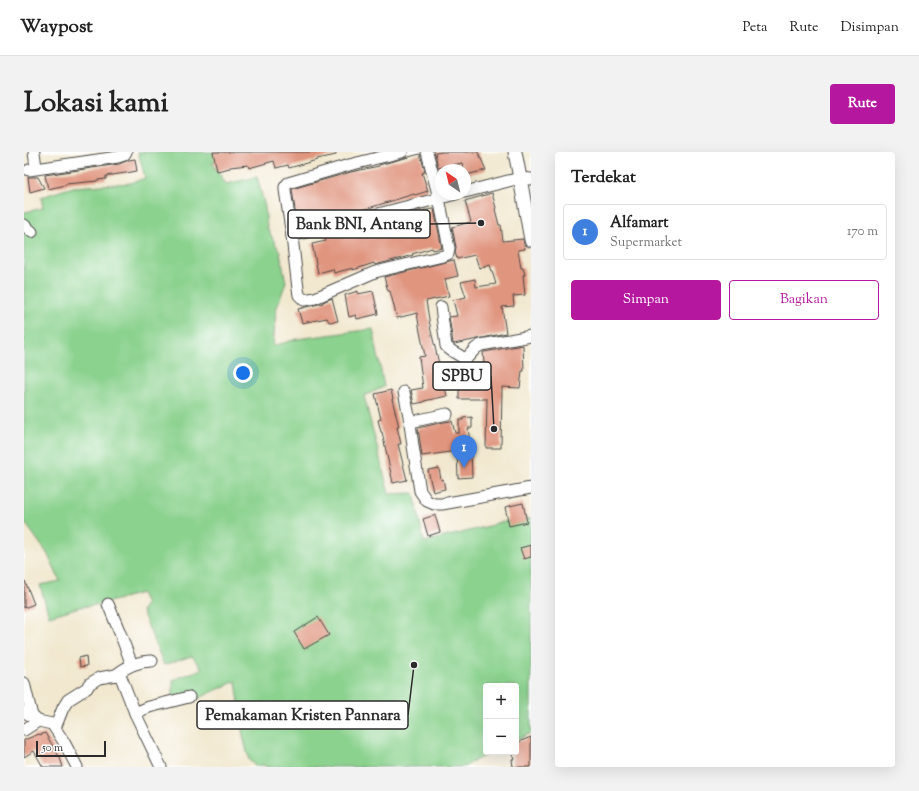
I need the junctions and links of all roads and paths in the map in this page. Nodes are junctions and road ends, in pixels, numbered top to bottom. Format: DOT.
graph roads {
  1 [pos="34,152"];
  2 [pos="126,152"];
  3 [pos="402,152"];
  4 [pos="427,152"];
  5 [pos="515,152"];
  6 [pos="526,179"];
  7 [pos="435,183"];
  8 [pos="471,191"];
  9 [pos="435,199"];
  10 [pos="439,200"];
  11 [pos="292,236"];
  12 [pos="531,240"];
  13 [pos="441,307"];
  14 [pos="531,336"];
  15 [pos="404,392"];
  16 [pos="447,414"];
  17 [pos="410,422"];
  18 [pos="531,488"];
  19 [pos="108,604"];
  20 [pos="152,661"];
  21 [pos="132,665"];
  22 [pos="116,675"];
  23 [pos="24,684"];
  24 [pos="189,697"];
  25 [pos="135,713"];
  26 [pos="32,716"];
  27 [pos="55,728"];
  28 [pos="24,730"];
  29 [pos="77,767"];
  30 [pos="161,767"];
  1 -- 2 [label="street"];
  3 -- 11 [label="street"];
  4 -- 7 [label="street"];
  5 -- 6 [label="main road"];
  6 -- 8 [label="street"];
  6 -- 12 [label="main road"];
  9 -- 11 [label="street"];
  10 -- 11 [label="street"];
  13 -- 14 [label="street"];
  15 -- 17 [label="street"];
  16 -- 17 [label="street"];
  17 -- 18 [label="street"];
  19 -- 21 [label="street"];
  20 -- 21 [label="street"];
  21 -- 22 [label="street"];
  22 -- 25 [label="street"];
  22 -- 27 [label="street"];
  23 -- 26 [label="street"];
  24 -- 25 [label="street"];
  25 -- 30 [label="street"];
  26 -- 27 [label="street"];
  26 -- 28 [label="street"];
  27 -- 29 [label="street"];
}
